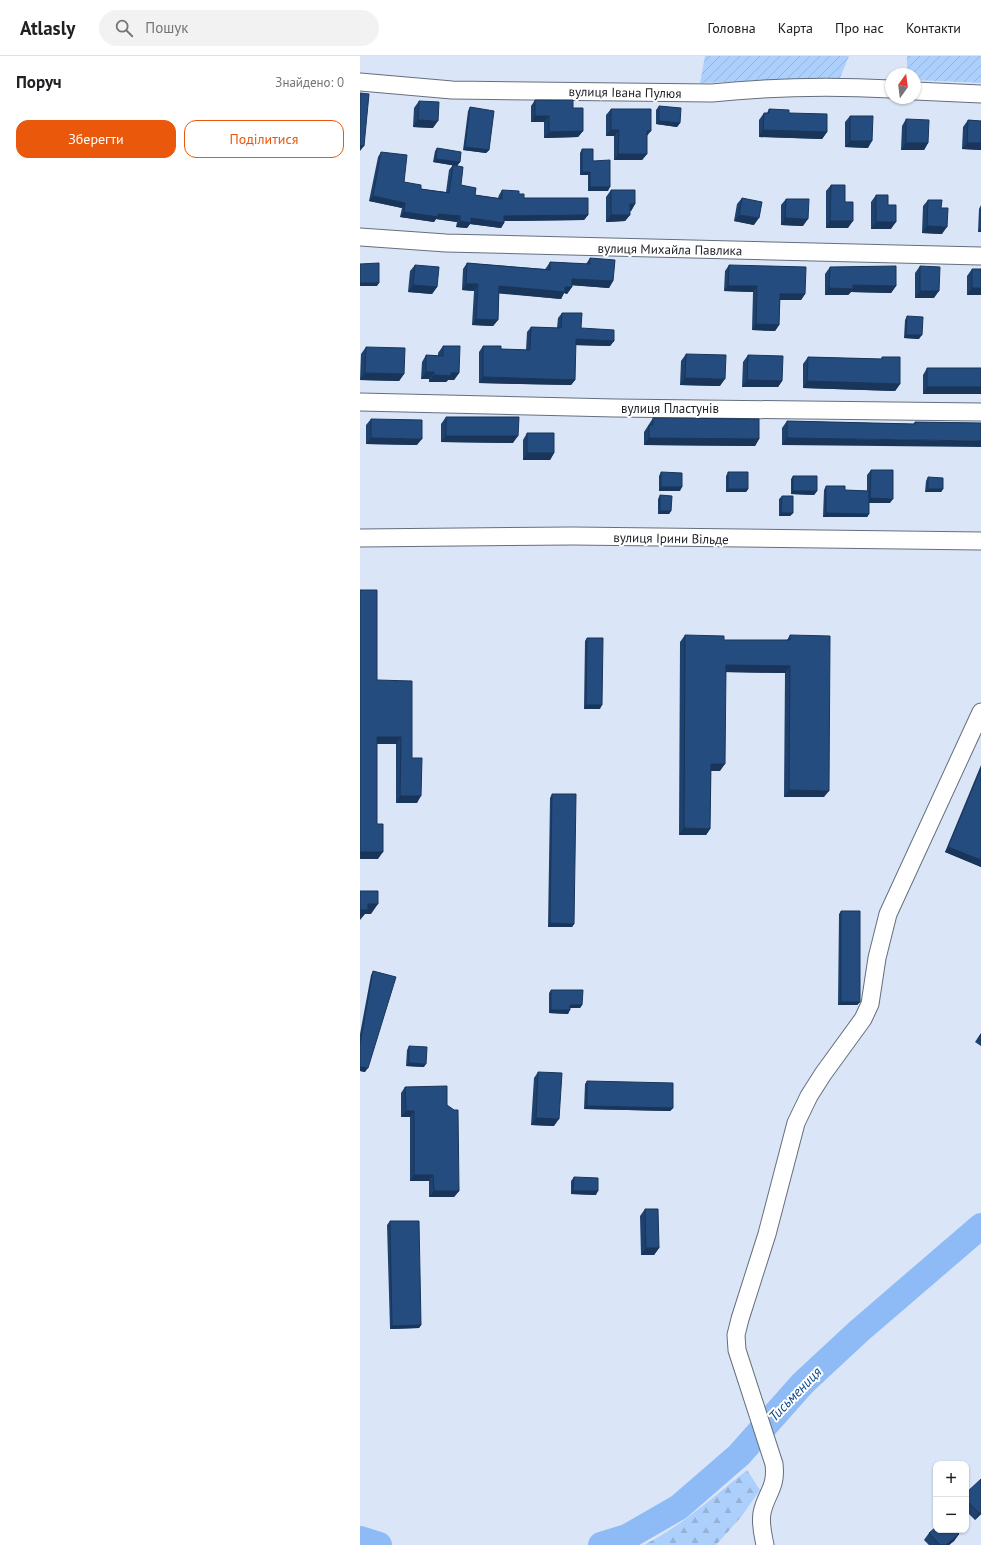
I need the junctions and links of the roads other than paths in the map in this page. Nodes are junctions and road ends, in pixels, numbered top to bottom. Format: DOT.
graph roads {
  1 [pos="360,82"];
  2 [pos="885,89"];
  3 [pos="921,90"];
  4 [pos="981,94"];
  5 [pos="360,237"];
  6 [pos="981,256"];
  7 [pos="360,402"];
  8 [pos="981,412"];
  9 [pos="360,538"];
  10 [pos="981,542"];
  11 [pos="981,712"];
  12 [pos="765,1545"];
  1 -- 2 [label="street, вулиця Івана Пулюя"];
  3 -- 4 [label="street"];
  5 -- 6 [label="street, вулиця Михайла Павлика"];
  7 -- 8 [label="street, вулиця Пластунів"];
  9 -- 10 [label="street, вулиця Ірини Вільде"];
  11 -- 12 [label="street"];
}
